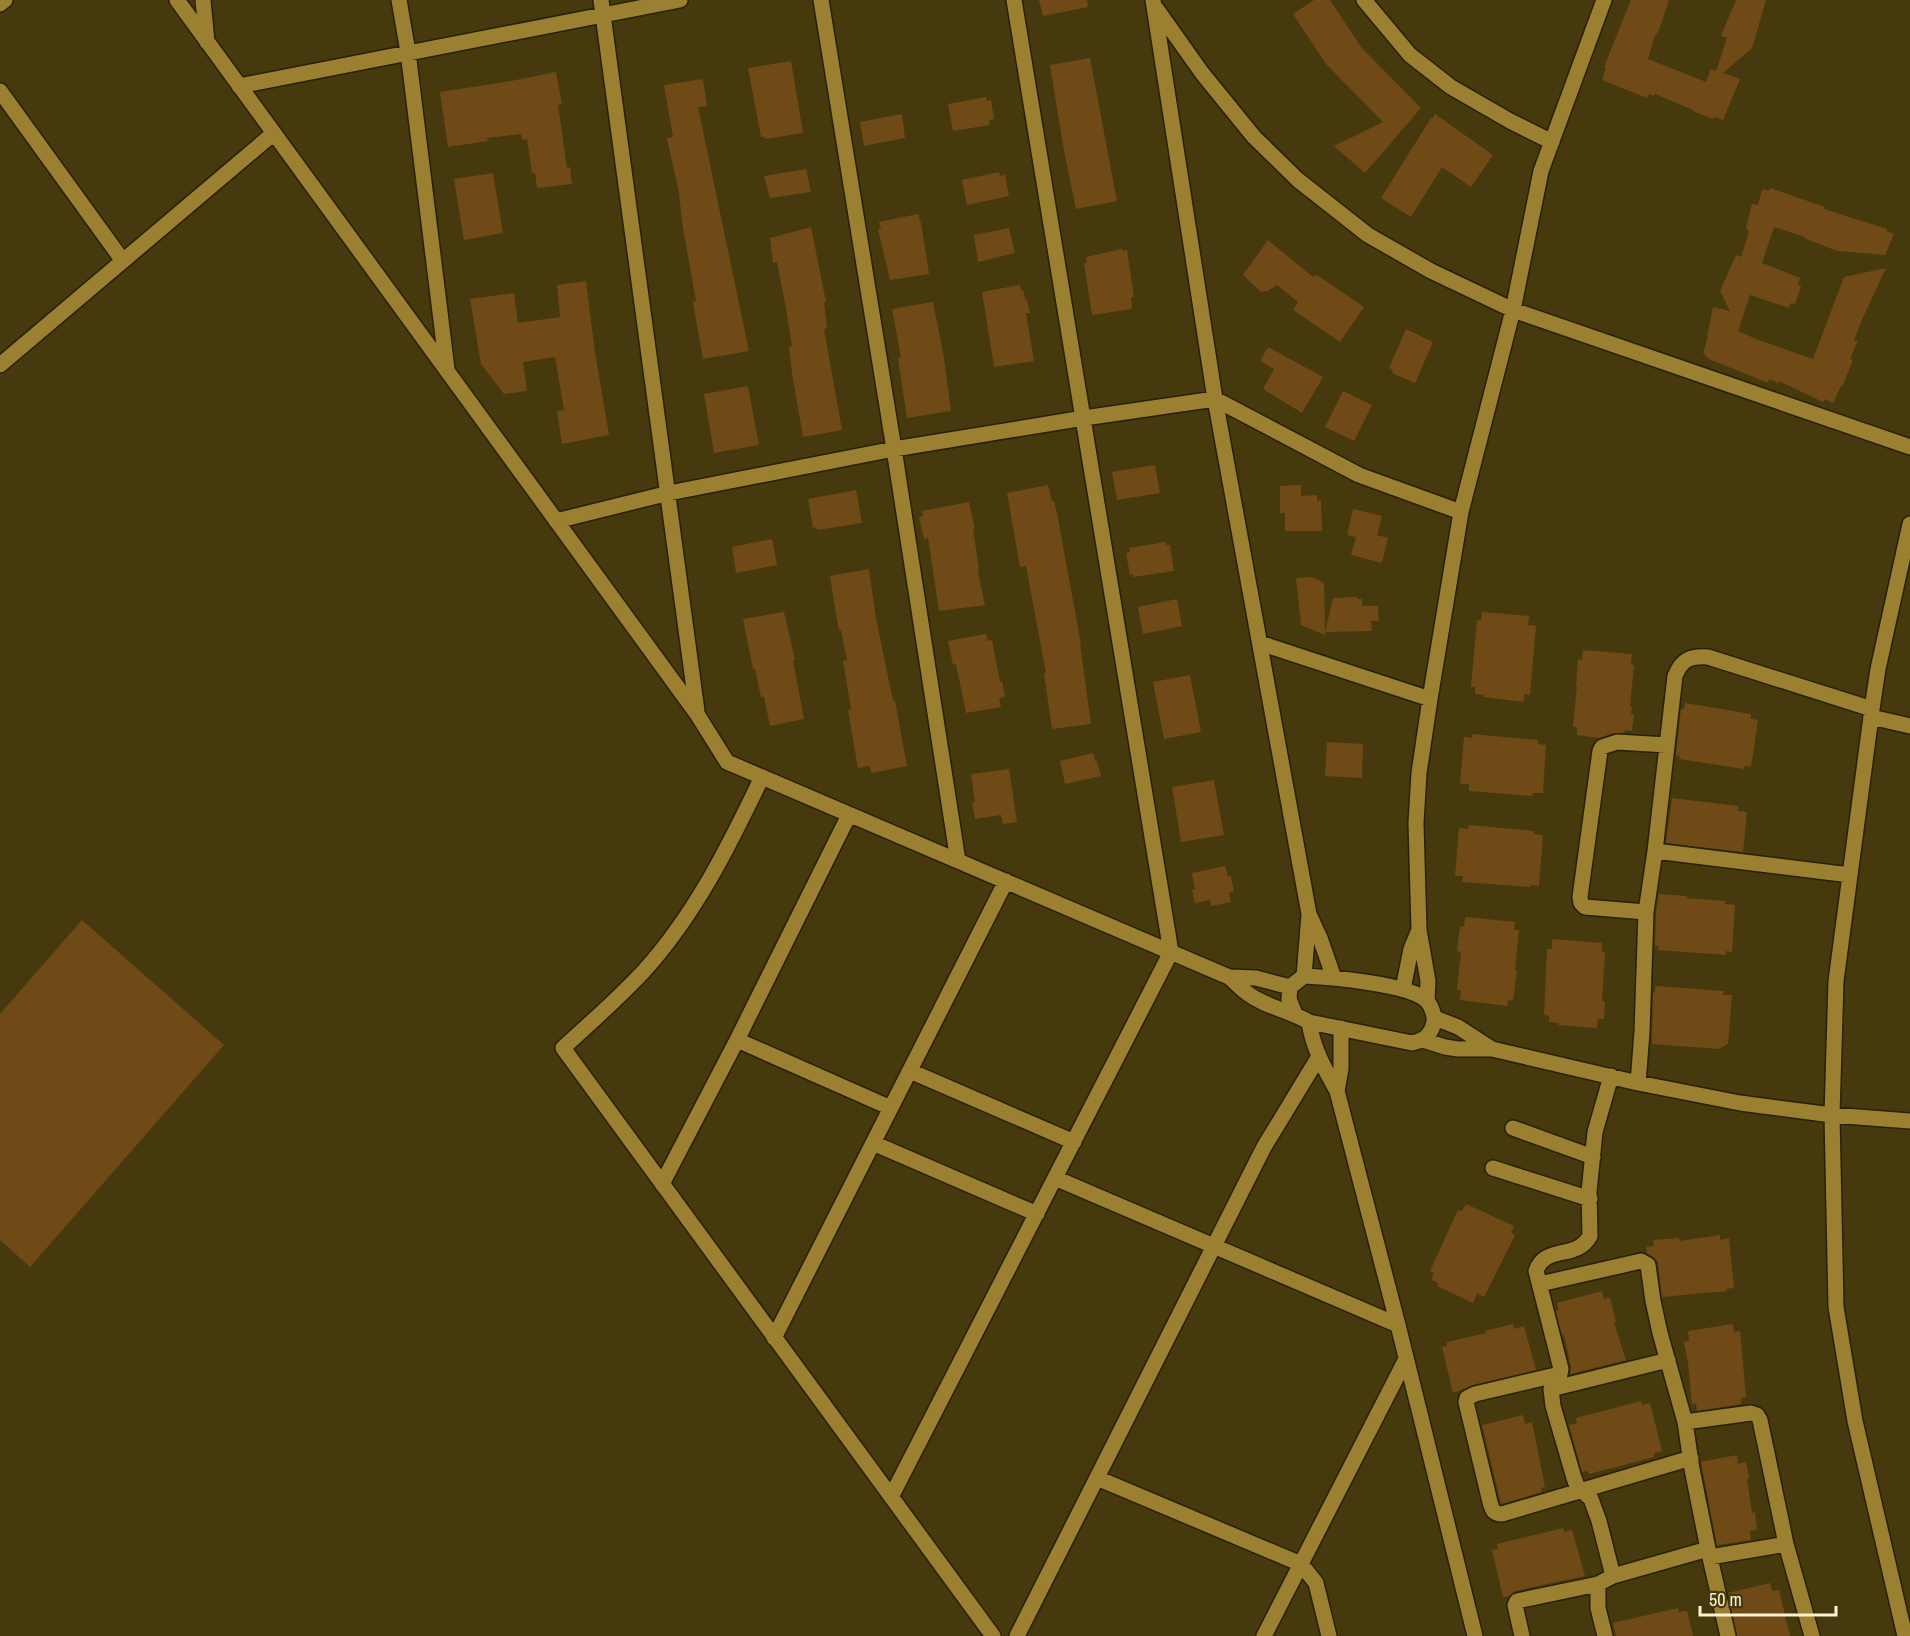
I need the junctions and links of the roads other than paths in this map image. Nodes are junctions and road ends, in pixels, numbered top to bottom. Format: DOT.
graph roads {
  1 [pos="5,0"];
  2 [pos="177,0"];
  3 [pos="203,0"];
  4 [pos="399,0"];
  5 [pos="680,0"];
  6 [pos="821,0"];
  7 [pos="1014,0"];
  8 [pos="1364,0"];
  9 [pos="1604,0"];
  10 [pos="1154,3"];
  11 [pos="0,4"];
  12 [pos="602,7"];
  13 [pos="207,42"];
  14 [pos="408,52"];
  15 [pos="239,86"];
  16 [pos="0,92"];
  17 [pos="274,133"];
  18 [pos="1552,142"];
  19 [pos="123,261"];
  20 [pos="1513,310"];
  21 [pos="2,358"];
  22 [pos="447,370"];
  23 [pos="1215,399"];
  24 [pos="1084,418"];
  25 [pos="1910,447"];
  26 [pos="894,448"];
  27 [pos="669,493"];
  28 [pos="1461,512"];
  29 [pos="556,521"];
  30 [pos="1910,524"];
  31 [pos="1260,643"];
  32 [pos="1430,699"];
  33 [pos="1871,713"];
  34 [pos="697,714"];
  35 [pos="1910,726"];
  36 [pos="1667,745"];
  37 [pos="762,777"];
  38 [pos="849,815"];
  39 [pos="1655,851"];
  40 [pos="958,861"];
  41 [pos="1850,874"];
  42 [pos="1006,881"];
  43 [pos="1646,912"];
  44 [pos="1309,914"];
  45 [pos="1419,930"];
  46 [pos="1171,952"];
  47 [pos="1304,976"];
  48 [pos="1229,977"];
  49 [pos="1334,978"];
  50 [pos="1290,987"];
  51 [pos="1403,989"];
  52 [pos="1427,1001"];
  53 [pos="1295,1014"];
  54 [pos="1435,1018"];
  55 [pos="1309,1022"];
  56 [pos="1341,1028"];
  57 [pos="737,1040"];
  58 [pos="1423,1040"];
  59 [pos="1492,1049"];
  60 [pos="1318,1058"];
  61 [pos="910,1071"];
  62 [pos="1611,1076"];
  63 [pos="1638,1083"];
  64 [pos="1337,1091"];
  65 [pos="891,1108"];
  66 [pos="1832,1115"];
  67 [pos="1910,1121"];
  68 [pos="1513,1128"];
  69 [pos="1074,1142"];
  70 [pos="873,1143"];
  71 [pos="1593,1157"];
  72 [pos="1493,1168"];
  73 [pos="1055,1178"];
  74 [pos="662,1184"];
  75 [pos="1590,1199"];
  76 [pos="1037,1214"];
  77 [pos="1214,1246"];
  78 [pos="1540,1284"];
  79 [pos="1398,1325"];
  80 [pos="774,1338"];
  81 [pos="1406,1359"];
  82 [pos="1668,1360"];
  83 [pos="1560,1374"];
  84 [pos="1551,1389"];
  85 [pos="1685,1422"];
  86 [pos="1691,1458"];
  87 [pos="1097,1478"];
  88 [pos="1582,1491"];
  89 [pos="891,1497"];
  90 [pos="1786,1544"];
  91 [pos="1709,1553"];
  92 [pos="1301,1564"];
  93 [pos="1613,1576"];
  94 [pos="1598,1584"];
  95 [pos="993,1636"];
  96 [pos="1017,1636"];
  97 [pos="1264,1636"];
  98 [pos="1329,1636"];
  99 [pos="1475,1636"];
  100 [pos="1522,1636"];
  101 [pos="1605,1636"];
  102 [pos="1728,1636"];
  103 [pos="1812,1636"];
  104 [pos="1905,1636"];
  1 -- 11 [label="street"];
  2 -- 13 [label="street"];
  3 -- 13 [label="street"];
  4 -- 14 [label="street"];
  5 -- 12 [label="street"];
  6 -- 26 [label="street"];
  7 -- 24 [label="street"];
  8 -- 18 [label="street"];
  9 -- 18 [label="street"];
  10 -- 20 [label="street"];
  10 -- 23 [label="street"];
  12 -- 14 [label="street"];
  12 -- 27 [label="street"];
  13 -- 15 [label="street"];
  14 -- 15 [label="street"];
  14 -- 22 [label="street"];
  15 -- 17 [label="street"];
  16 -- 19 [label="street"];
  17 -- 19 [label="street"];
  17 -- 22 [label="street"];
  18 -- 20 [label="street"];
  19 -- 21 [label="street"];
  20 -- 25 [label="street"];
  20 -- 28 [label="street"];
  22 -- 29 [label="street"];
  23 -- 24 [label="street"];
  23 -- 28 [label="street"];
  23 -- 31 [label="street"];
  24 -- 26 [label="street"];
  24 -- 46 [label="street"];
  26 -- 27 [label="street"];
  26 -- 40 [label="street"];
  27 -- 29 [label="street"];
  27 -- 34 [label="street"];
  28 -- 32 [label="street"];
  29 -- 34 [label="street"];
  30 -- 33 [label="street"];
  31 -- 32 [label="street"];
  31 -- 44 [label="street"];
  32 -- 45 [label="street"];
  33 -- 35 [label="street"];
  33 -- 36 [label="street"];
  33 -- 41 [label="street"];
  34 -- 37 [label="street"];
  36 -- 39 [label="street"];
  36 -- 43 [label="street"];
  37 -- 38 [label="street"];
  37 -- 74 [label="street"];
  38 -- 40 [label="street"];
  38 -- 57 [label="street"];
  39 -- 41 [label="street"];
  39 -- 43 [label="street"];
  40 -- 42 [label="street"];
  41 -- 66 [label="street"];
  42 -- 46 [label="street"];
  42 -- 61 [label="street"];
  43 -- 63 [label="street"];
  44 -- 47 [label="street"];
  44 -- 49 [label="street"];
  45 -- 51 [label="street"];
  45 -- 52 [label="street"];
  46 -- 48 [label="street"];
  46 -- 69 [label="street"];
  47 -- 49 [label="street"];
  47 -- 50 [label="street"];
  48 -- 50 [label="street"];
  48 -- 53 [label="street"];
  49 -- 51 [label="street"];
  50 -- 53 [label="street"];
  51 -- 52 [label="street"];
  52 -- 54 [label="street"];
  53 -- 55 [label="street"];
  54 -- 58 [label="street"];
  54 -- 59 [label="street"];
  55 -- 56 [label="street"];
  55 -- 60 [label="street"];
  56 -- 58 [label="street"];
  56 -- 64 [label="street"];
  57 -- 65 [label="street"];
  57 -- 74 [label="street"];
  58 -- 59 [label="street"];
  59 -- 62 [label="street"];
  60 -- 64 [label="street"];
  60 -- 77 [label="street"];
  61 -- 65 [label="street"];
  61 -- 69 [label="street"];
  62 -- 63 [label="street"];
  62 -- 71 [label="street"];
  63 -- 66 [label="street"];
  64 -- 79 [label="street"];
  65 -- 70 [label="street"];
  66 -- 67 [label="street"];
  66 -- 104 [label="street"];
  68 -- 71 [label="street"];
  69 -- 73 [label="street"];
  70 -- 76 [label="street"];
  70 -- 80 [label="street"];
  71 -- 75 [label="street"];
  72 -- 75 [label="street"];
  73 -- 76 [label="street"];
  73 -- 77 [label="street"];
  74 -- 80 [label="street"];
  75 -- 78 [label="street"];
  76 -- 89 [label="street"];
  77 -- 79 [label="street"];
  77 -- 87 [label="street"];
  78 -- 82 [label="street"];
  78 -- 83 [label="street"];
  79 -- 81 [label="street"];
  80 -- 89 [label="street"];
  81 -- 92 [label="street"];
  81 -- 99 [label="street"];
  82 -- 84 [label="street"];
  82 -- 85 [label="street"];
  83 -- 84 [label="street"];
  83 -- 88 [label="street"];
  84 -- 88 [label="street"];
  85 -- 86 [label="street"];
  85 -- 90 [label="street"];
  86 -- 88 [label="street"];
  86 -- 91 [label="street"];
  87 -- 92 [label="street"];
  87 -- 96 [label="street"];
  88 -- 93 [label="street"];
  89 -- 95 [label="street"];
  90 -- 91 [label="street"];
  90 -- 103 [label="street"];
  91 -- 93 [label="street"];
  91 -- 102 [label="street"];
  92 -- 97 [label="street"];
  92 -- 98 [label="street"];
  93 -- 94 [label="street"];
  94 -- 100 [label="street"];
  94 -- 101 [label="street"];
}
